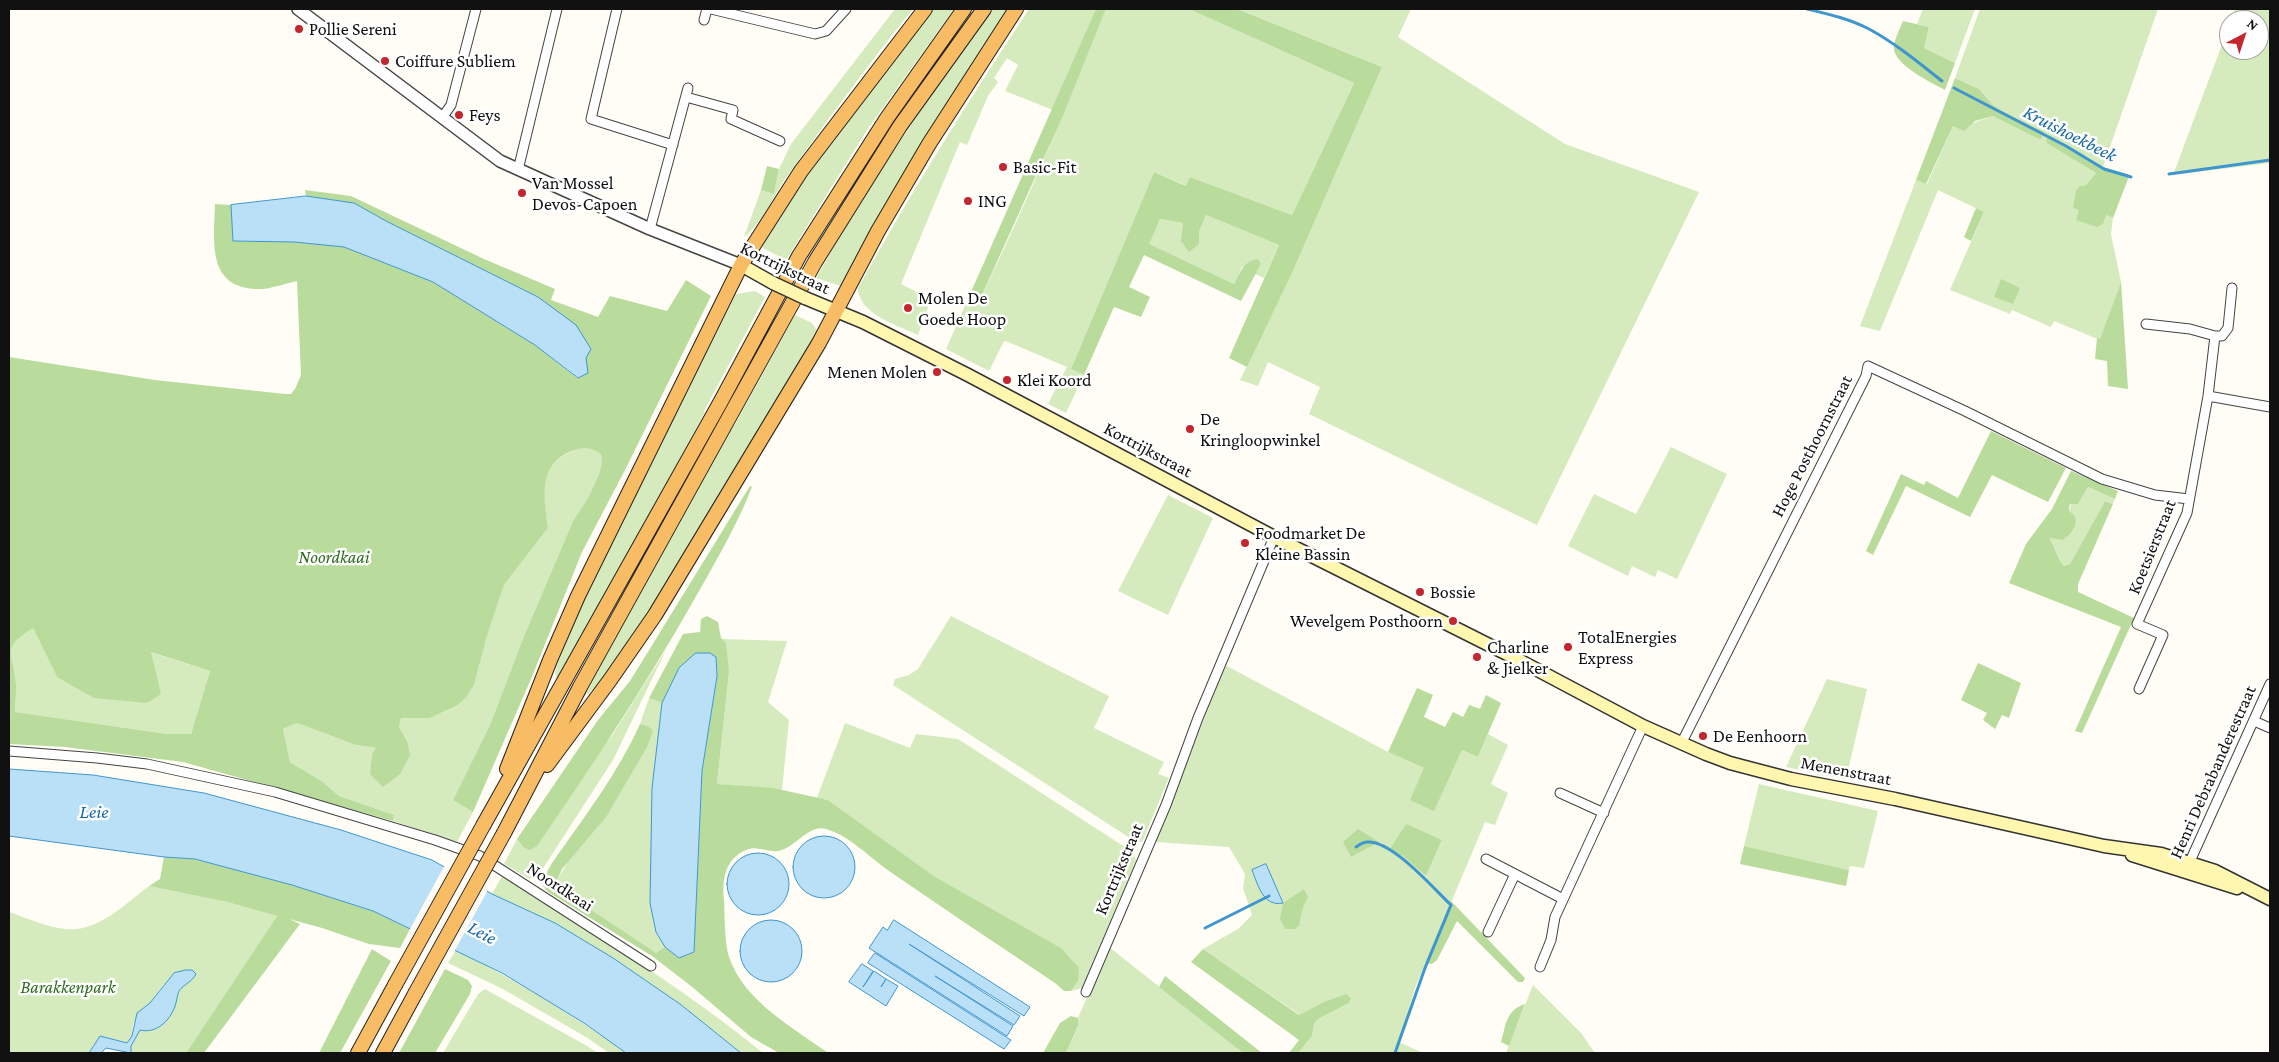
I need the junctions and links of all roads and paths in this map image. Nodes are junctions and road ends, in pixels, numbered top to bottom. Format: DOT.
graph roads {
  1 [pos="298,9"];
  2 [pos="476,9"];
  3 [pos="557,9"];
  4 [pos="617,9"];
  5 [pos="706,9"];
  6 [pos="712,9"];
  7 [pos="846,9"];
  8 [pos="964,9"];
  9 [pos="984,9"];
  10 [pos="1016,9"];
  11 [pos="921,10"];
  12 [pos="704,20"];
  13 [pos="442,118"];
  14 [pos="780,141"];
  15 [pos="673,145"];
  16 [pos="518,170"];
  17 [pos="650,229"];
  18 [pos="741,265"];
  19 [pos="2232,288"];
  20 [pos="836,311"];
  21 [pos="2146,324"];
  22 [pos="2215,336"];
  23 [pos="2208,396"];
  24 [pos="2270,407"];
  25 [pos="2189,498"];
  26 [pos="1274,537"];
  27 [pos="1514,657"];
  28 [pos="2270,684"];
  29 [pos="2140,689"];
  30 [pos="2254,722"];
  31 [pos="1643,726"];
  32 [pos="2270,728"];
  33 [pos="1681,744"];
  34 [pos="9,751"];
  35 [pos="525,793"];
  36 [pos="1560,793"];
  37 [pos="1604,812"];
  38 [pos="486,819"];
  39 [pos="1486,859"];
  40 [pos="2187,868"];
  41 [pos="1514,874"];
  42 [pos="1563,898"];
  43 [pos="2270,899"];
  44 [pos="1488,932"];
  45 [pos="650,966"];
  46 [pos="1540,966"];
  47 [pos="1086,992"];
  48 [pos="358,1053"];
  49 [pos="383,1053"];
  1 -- 13 [label="street, Kortrijkstraat"];
  2 -- 13 [label="street"];
  3 -- 16 [label="street"];
  4 -- 15 [label="street"];
  5 -- 12 [label="street"];
  6 -- 7 [label="street"];
  8 -- 38 [label="highway"];
  9 -- 35 [label="highway"];
  10 -- 20 [label="highway"];
  11 -- 18 [label="highway"];
  13 -- 16 [label="street, Kortrijkstraat"];
  14 -- 15 [label="street"];
  15 -- 17 [label="street"];
  16 -- 17 [label="street, Kortrijkstraat"];
  17 -- 18 [label="street, Kortrijkstraat"];
  18 -- 20 [label="main road, Kortrijkstraat, bridge"];
  18 -- 38 [label="highway"];
  19 -- 22 [label="street"];
  20 -- 26 [label="main road, Kortrijkstraat"];
  20 -- 35 [label="highway"];
  21 -- 22 [label="street"];
  22 -- 23 [label="street, Koetsierstraat"];
  23 -- 24 [label="street"];
  23 -- 25 [label="street, Koetsierstraat"];
  25 -- 29 [label="street, Koetsierstraat"];
  25 -- 33 [label="street, Hoge Posthoornstraat"];
  26 -- 27 [label="main road, Kortrijkstraat"];
  26 -- 47 [label="street, Kortrijkstraat"];
  27 -- 31 [label="main road, Menenstraat"];
  28 -- 30 [label="street, Henri Debrabanderestraat"];
  30 -- 32 [label="street"];
  30 -- 40 [label="street, Henri Debrabanderestraat"];
  31 -- 33 [label="main road, Menenstraat"];
  31 -- 37 [label="street"];
  33 -- 40 [label="main road, Menenstraat"];
  34 -- 45 [label="street, Noordkaai"];
  35 -- 49 [label="highway, bridge"];
  36 -- 37 [label="street"];
  37 -- 42 [label="street"];
  38 -- 48 [label="highway, bridge"];
  39 -- 41 [label="street"];
  40 -- 43 [label="main road, Menenstraat"];
  41 -- 42 [label="street"];
  41 -- 44 [label="street"];
  42 -- 46 [label="street"];
}
